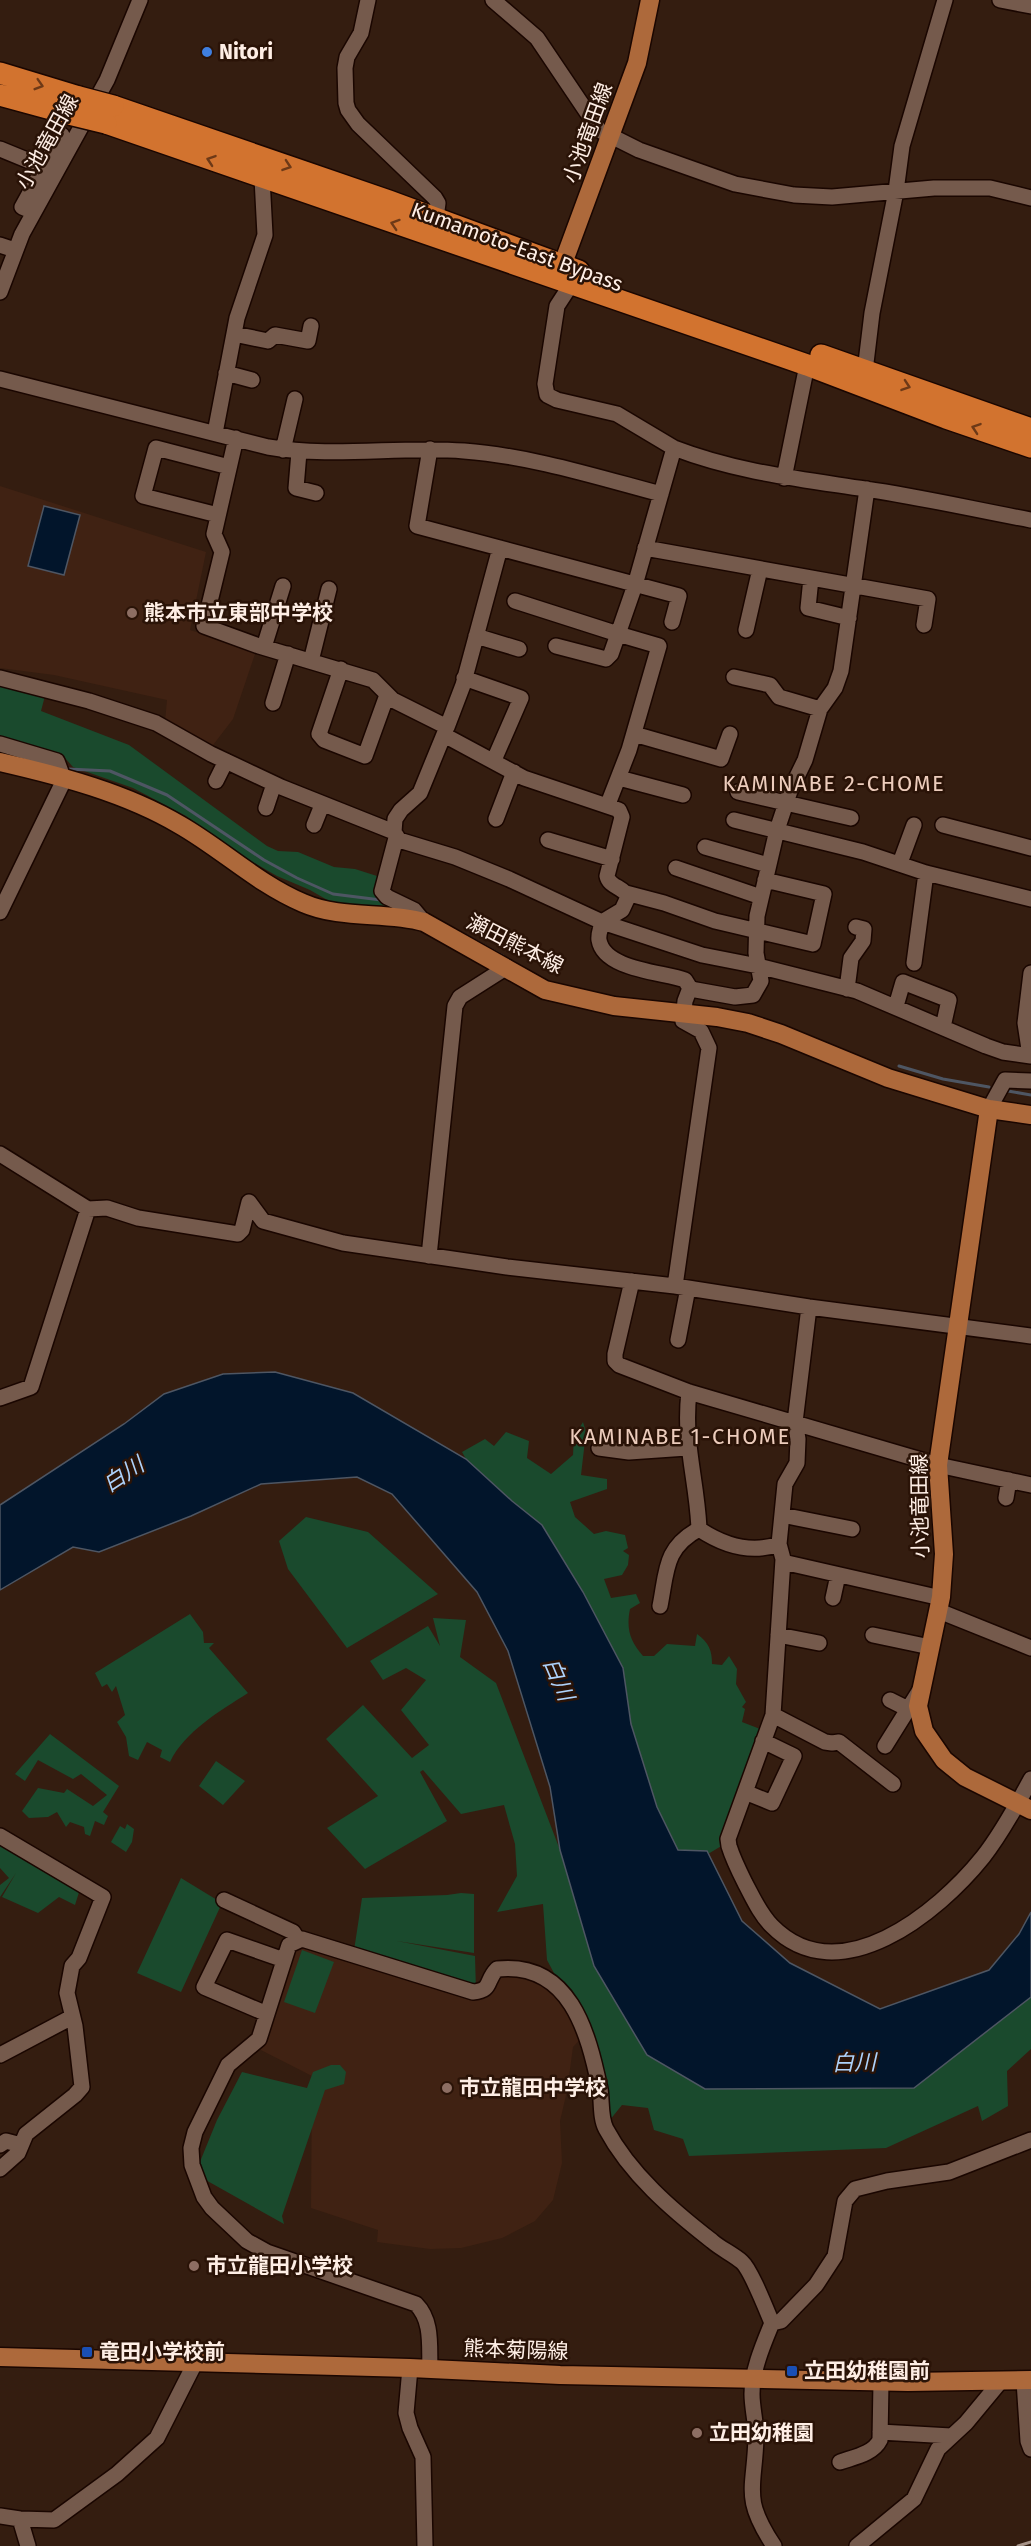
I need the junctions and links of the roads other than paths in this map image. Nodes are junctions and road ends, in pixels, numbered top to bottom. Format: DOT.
graph roads {
  1 [pos="140,0"];
  2 [pos="368,0"];
  3 [pos="493,0"];
  4 [pos="650,0"];
  5 [pos="945,0"];
  6 [pos="1000,0"];
  7 [pos="1031,6"];
  8 [pos="0,73"];
  9 [pos="0,95"];
  10 [pos="0,105"];
  11 [pos="74,105"];
  12 [pos="39,106"];
  13 [pos="109,115"];
  14 [pos="62,135"];
  15 [pos="611,137"];
  16 [pos="0,149"];
  17 [pos="44,167"];
  18 [pos="262,178"];
  19 [pos="896,192"];
  20 [pos="1031,198"];
  21 [pos="34,212"];
  22 [pos="436,218"];
  23 [pos="0,245"];
  24 [pos="15,250"];
  25 [pos="564,276"];
  26 [pos="0,292"];
  27 [pos="311,326"];
  28 [pos="234,334"];
  29 [pos="807,365"];
  30 [pos="865,371"];
  31 [pos="226,373"];
  32 [pos="0,379"];
  33 [pos="252,380"];
  34 [pos="298,401"];
  35 [pos="1031,429"];
  36 [pos="215,433"];
  37 [pos="236,438"];
  38 [pos="1031,447"];
  39 [pos="674,448"];
  40 [pos="430,449"];
  41 [pos="290,451"];
  42 [pos="229,467"];
  43 [pos="784,478"];
  44 [pos="867,489"];
  45 [pos="316,493"];
  46 [pos="661,494"];
  47 [pos="218,515"];
  48 [pos="1031,520"];
  49 [pos="500,548"];
  50 [pos="645,548"];
  51 [pos="760,569"];
  52 [pos="811,578"];
  53 [pos="635,585"];
  54 [pos="283,586"];
  55 [pos="853,586"];
  56 [pos="329,589"];
  57 [pos="515,601"];
  58 [pos="849,618"];
  59 [pos="672,622"];
  60 [pos="924,625"];
  61 [pos="746,630"];
  62 [pos="618,634"];
  63 [pos="476,636"];
  64 [pos="556,646"];
  65 [pos="264,647"];
  66 [pos="519,649"];
  67 [pos="288,654"];
  68 [pos="311,661"];
  69 [pos="341,669"];
  70 [pos="734,677"];
  71 [pos="0,678"];
  72 [pos="464,678"];
  73 [pos="387,694"];
  74 [pos="273,703"];
  75 [pos="820,709"];
  76 [pos="445,731"];
  77 [pos="634,734"];
  78 [pos="729,734"];
  79 [pos="0,744"];
  80 [pos="494,760"];
  81 [pos="226,761"];
  82 [pos="0,762"];
  83 [pos="514,772"];
  84 [pos="619,778"];
  85 [pos="64,780"];
  86 [pos="216,781"];
  87 [pos="274,784"];
  88 [pos="738,792"];
  89 [pos="683,795"];
  90 [pos="786,803"];
  91 [pos="608,804"];
  92 [pos="322,805"];
  93 [pos="266,808"];
  94 [pos="851,818"];
  95 [pos="496,819"];
  96 [pos="734,820"];
  97 [pos="314,825"];
  98 [pos="914,825"];
  99 [pos="943,825"];
  100 [pos="777,830"];
  101 [pos="395,835"];
  102 [pos="548,840"];
  103 [pos="705,847"];
  104 [pos="1031,848"];
  105 [pos="612,859"];
  106 [pos="900,863"];
  107 [pos="676,868"];
  108 [pos="767,873"];
  109 [pos="926,873"];
  110 [pos="626,893"];
  111 [pos="761,897"];
  112 [pos="1031,899"];
  113 [pos="0,912"];
  114 [pos="602,921"];
  115 [pos="424,922"];
  116 [pos="863,928"];
  117 [pos="756,932"];
  118 [pos="914,963"];
  119 [pos="758,966"];
  120 [pos="507,967"];
  121 [pos="1031,973"];
  122 [pos="690,988"];
  123 [pos="847,989"];
  124 [pos="896,1006"];
  125 [pos="683,1014"];
  126 [pos="943,1028"];
  127 [pos="1030,1056"];
  128 [pos="1031,1081"];
  129 [pos="989,1109"];
  130 [pos="1031,1115"];
  131 [pos="0,1154"];
  132 [pos="88,1209"];
  133 [pos="429,1256"];
  134 [pos="632,1281"];
  135 [pos="682,1287"];
  136 [pos="809,1307"];
  137 [pos="957,1326"];
  138 [pos="1031,1336"];
  139 [pos="678,1340"];
  140 [pos="689,1392"];
  141 [pos="0,1398"];
  142 [pos="795,1422"];
  143 [pos="599,1448"];
  144 [pos="687,1448"];
  145 [pos="938,1465"];
  146 [pos="1009,1480"];
  147 [pos="1031,1485"];
  148 [pos="1006,1498"];
  149 [pos="782,1515"];
  150 [pos="699,1529"];
  151 [pos="852,1529"];
  152 [pos="779,1544"];
  153 [pos="783,1562"];
  154 [pos="838,1575"];
  155 [pos="833,1598"];
  156 [pos="940,1605"];
  157 [pos="660,1606"];
  158 [pos="778,1635"];
  159 [pos="873,1635"];
  160 [pos="819,1643"];
  161 [pos="930,1647"];
  162 [pos="1031,1648"];
  163 [pos="920,1690"];
  164 [pos="890,1700"];
  165 [pos="908,1709"];
  166 [pos="773,1715"];
  167 [pos="764,1741"];
  168 [pos="885,1746"];
  169 [pos="1031,1779"];
  170 [pos="894,1784"];
  171 [pos="745,1792"];
  172 [pos="1024,1806"];
  173 [pos="0,1836"];
  174 [pos="224,1900"];
  175 [pos="298,1940"];
  176 [pos="284,1960"];
  177 [pos="267,2014"];
  178 [pos="72,2017"];
  179 [pos="0,2055"];
  180 [pos="1031,2140"];
  181 [pos="0,2145"];
  182 [pos="21,2145"];
  183 [pos="0,2169"];
  184 [pos="772,2323"];
  185 [pos="0,2357"];
  186 [pos="195,2363"];
  187 [pos="410,2368"];
  188 [pos="430,2369"];
  189 [pos="754,2378"];
  190 [pos="1028,2381"];
  191 [pos="881,2382"];
  192 [pos="1000,2382"];
  193 [pos="880,2432"];
  194 [pos="951,2436"];
  195 [pos="1031,2449"];
  196 [pos="840,2462"];
  197 [pos="0,2516"];
  198 [pos="20,2519"];
  199 [pos="28,2546"];
  200 [pos="425,2546"];
  201 [pos="774,2546"];
  202 [pos="857,2546"];
  1 -- 21 [label="street, 小池竜田線"];
  2 -- 22 [label="street"];
  3 -- 15 [label="street"];
  4 -- 15 [label="main road, 小池竜田線"];
  5 -- 19 [label="street"];
  6 -- 7 [label="street"];
  8 -- 11 [label="highway, Kumamoto-East Bypass, one-way"];
  9 -- 12 [label="highway, Kumamoto-East Bypass"];
  10 -- 12 [label="highway"];
  11 -- 12 [label="highway, Kumamoto-East Bypass"];
  11 -- 13 [label="highway, Kumamoto-East Bypass, bridge"];
  18 -- 13 [label="highway, Kumamoto-East Bypass, one-way"];
  13 -- 22 [label="highway, Kumamoto-East Bypass, one-way"];
  14 -- 17 [label="street"];
  15 -- 19 [label="street"];
  15 -- 25 [label="main road, 小池竜田線"];
  16 -- 17 [label="street"];
  17 -- 21 [label="street"];
  25 -- 18 [label="highway, Kumamoto-East Bypass, one-way"];
  18 -- 28 [label="street"];
  19 -- 20 [label="street"];
  19 -- 30 [label="street"];
  21 -- 24 [label="street, 小池竜田線"];
  22 -- 25 [label="highway, Kumamoto-East Bypass"];
  23 -- 24 [label="street"];
  24 -- 26 [label="street, 小池竜田線"];
  25 -- 29 [label="highway, Kumamoto-East Bypass"];
  25 -- 30 [label="highway, Kumamoto-East Bypass"];
  25 -- 39 [label="street"];
  27 -- 28 [label="street"];
  28 -- 31 [label="street"];
  38 -- 29 [label="highway, Kumamoto-East Bypass, one-way"];
  29 -- 43 [label="street"];
  30 -- 35 [label="highway, Kumamoto-East Bypass, one-way"];
  31 -- 33 [label="street"];
  31 -- 36 [label="street"];
  32 -- 36 [label="street"];
  34 -- 41 [label="street"];
  36 -- 37 [label="street"];
  37 -- 41 [label="street"];
  37 -- 42 [label="street"];
  39 -- 43 [label="street"];
  39 -- 46 [label="street"];
  40 -- 41 [label="street"];
  40 -- 46 [label="street"];
  40 -- 49 [label="street"];
  41 -- 45 [label="street"];
  42 -- 47 [label="street"];
  42 -- 47 [label="street"];
  43 -- 44 [label="street"];
  44 -- 48 [label="street"];
  44 -- 55 [label="street"];
  46 -- 50 [label="street"];
  47 -- 65 [label="street"];
  49 -- 53 [label="street"];
  49 -- 63 [label="street"];
  50 -- 51 [label="street"];
  50 -- 53 [label="street"];
  51 -- 52 [label="street"];
  51 -- 61 [label="street"];
  52 -- 55 [label="street"];
  52 -- 58 [label="street"];
  53 -- 59 [label="street"];
  53 -- 62 [label="street"];
  54 -- 65 [label="street"];
  55 -- 58 [label="street"];
  55 -- 60 [label="street"];
  56 -- 68 [label="street"];
  57 -- 62 [label="street"];
  58 -- 75 [label="street"];
  62 -- 64 [label="street"];
  62 -- 77 [label="street"];
  63 -- 66 [label="street"];
  63 -- 72 [label="street"];
  65 -- 67 [label="street"];
  67 -- 68 [label="street"];
  67 -- 74 [label="street"];
  68 -- 69 [label="street"];
  69 -- 73 [label="street"];
  69 -- 73 [label="street"];
  70 -- 75 [label="street"];
  71 -- 81 [label="street"];
  72 -- 76 [label="street"];
  72 -- 80 [label="street"];
  73 -- 76 [label="street"];
  75 -- 90 [label="street"];
  76 -- 80 [label="street"];
  76 -- 101 [label="street"];
  77 -- 78 [label="street"];
  77 -- 84 [label="street"];
  79 -- 85 [label="street"];
  80 -- 83 [label="street"];
  81 -- 86 [label="street"];
  81 -- 87 [label="street"];
  82 -- 85 [label="main road, 瀬田熊本線"];
  83 -- 91 [label="street"];
  83 -- 95 [label="street"];
  84 -- 89 [label="street"];
  84 -- 91 [label="street"];
  85 -- 113 [label="street"];
  85 -- 115 [label="main road, 瀬田熊本線"];
  87 -- 92 [label="street"];
  87 -- 93 [label="street"];
  88 -- 90 [label="street"];
  90 -- 94 [label="street"];
  90 -- 100 [label="street"];
  91 -- 105 [label="street"];
  92 -- 97 [label="street"];
  92 -- 101 [label="street"];
  96 -- 100 [label="street"];
  98 -- 106 [label="street"];
  99 -- 104 [label="street"];
  100 -- 106 [label="street"];
  100 -- 108 [label="street"];
  101 -- 114 [label="street"];
  101 -- 115 [label="street"];
  102 -- 105 [label="street"];
  103 -- 108 [label="street"];
  105 -- 110 [label="street"];
  106 -- 109 [label="street"];
  107 -- 111 [label="street"];
  108 -- 111 [label="street"];
  108 -- 117 [label="street"];
  109 -- 112 [label="street"];
  109 -- 118 [label="street"];
  110 -- 114 [label="street"];
  110 -- 117 [label="street"];
  111 -- 117 [label="street"];
  114 -- 119 [label="street"];
  114 -- 122 [label="street"];
  115 -- 120 [label="main road, 瀬田熊本線"];
  116 -- 123 [label="street"];
  117 -- 119 [label="street"];
  119 -- 122 [label="street"];
  119 -- 123 [label="street"];
  120 -- 125 [label="main road, 瀬田熊本線"];
  120 -- 133 [label="street"];
  121 -- 127 [label="street"];
  122 -- 125 [label="street"];
  123 -- 124 [label="street"];
  124 -- 126 [label="street"];
  124 -- 126 [label="street"];
  125 -- 129 [label="main road, 瀬田熊本線"];
  125 -- 135 [label="street"];
  126 -- 127 [label="street"];
  128 -- 129 [label="street"];
  129 -- 130 [label="main road, 瀬田熊本線"];
  129 -- 137 [label="main road, 小池竜田線"];
  131 -- 132 [label="street"];
  132 -- 133 [label="street"];
  132 -- 141 [label="street"];
  133 -- 134 [label="street"];
  134 -- 135 [label="street"];
  134 -- 140 [label="street"];
  135 -- 136 [label="street"];
  135 -- 139 [label="street"];
  136 -- 137 [label="street"];
  136 -- 142 [label="street"];
  137 -- 138 [label="street"];
  137 -- 145 [label="main road, 小池竜田線"];
  140 -- 142 [label="street"];
  140 -- 144 [label="street"];
  142 -- 145 [label="street"];
  142 -- 149 [label="street"];
  143 -- 144 [label="street"];
  144 -- 150 [label="street"];
  145 -- 146 [label="street"];
  145 -- 156 [label="main road, 小池竜田線"];
  146 -- 147 [label="street"];
  146 -- 148 [label="street"];
  149 -- 151 [label="street"];
  149 -- 152 [label="street"];
  150 -- 152 [label="street"];
  150 -- 157 [label="street"];
  152 -- 153 [label="street"];
  153 -- 154 [label="street"];
  153 -- 158 [label="street"];
  154 -- 155 [label="street"];
  154 -- 156 [label="street"];
  156 -- 161 [label="main road, 小池竜田線"];
  156 -- 162 [label="street"];
  158 -- 160 [label="street"];
  158 -- 166 [label="street"];
  159 -- 161 [label="street"];
  161 -- 163 [label="main road, 小池竜田線"];
  163 -- 165 [label="street"];
  163 -- 172 [label="main road, 小池竜田線"];
  164 -- 165 [label="street"];
  165 -- 168 [label="street"];
  166 -- 167 [label="street"];
  166 -- 170 [label="street"];
  167 -- 171 [label="street"];
  167 -- 171 [label="street"];
  169 -- 172 [label="street"];
  171 -- 172 [label="street"];
  173 -- 178 [label="street"];
  174 -- 175 [label="street"];
  175 -- 176 [label="street"];
  175 -- 184 [label="street"];
  176 -- 177 [label="street"];
  176 -- 177 [label="street"];
  177 -- 188 [label="street"];
  178 -- 179 [label="street"];
  178 -- 182 [label="street"];
  180 -- 184 [label="street"];
  181 -- 182 [label="street"];
  182 -- 183 [label="street"];
  184 -- 189 [label="street"];
  185 -- 186 [label="main road, 熊本菊陽線"];
  186 -- 187 [label="main road, 熊本菊陽線"];
  186 -- 198 [label="street"];
  187 -- 188 [label="main road, 熊本菊陽線"];
  187 -- 200 [label="street"];
  188 -- 189 [label="main road, 熊本菊陽線"];
  189 -- 191 [label="main road, 熊本菊陽線"];
  189 -- 201 [label="street"];
  190 -- 192 [label="main road, 熊本菊陽線"];
  190 -- 195 [label="street"];
  191 -- 192 [label="main road, 熊本菊陽線"];
  191 -- 193 [label="street"];
  192 -- 194 [label="street"];
  193 -- 194 [label="street"];
  193 -- 196 [label="street"];
  194 -- 202 [label="street"];
  197 -- 198 [label="street"];
  198 -- 199 [label="street"];
}
